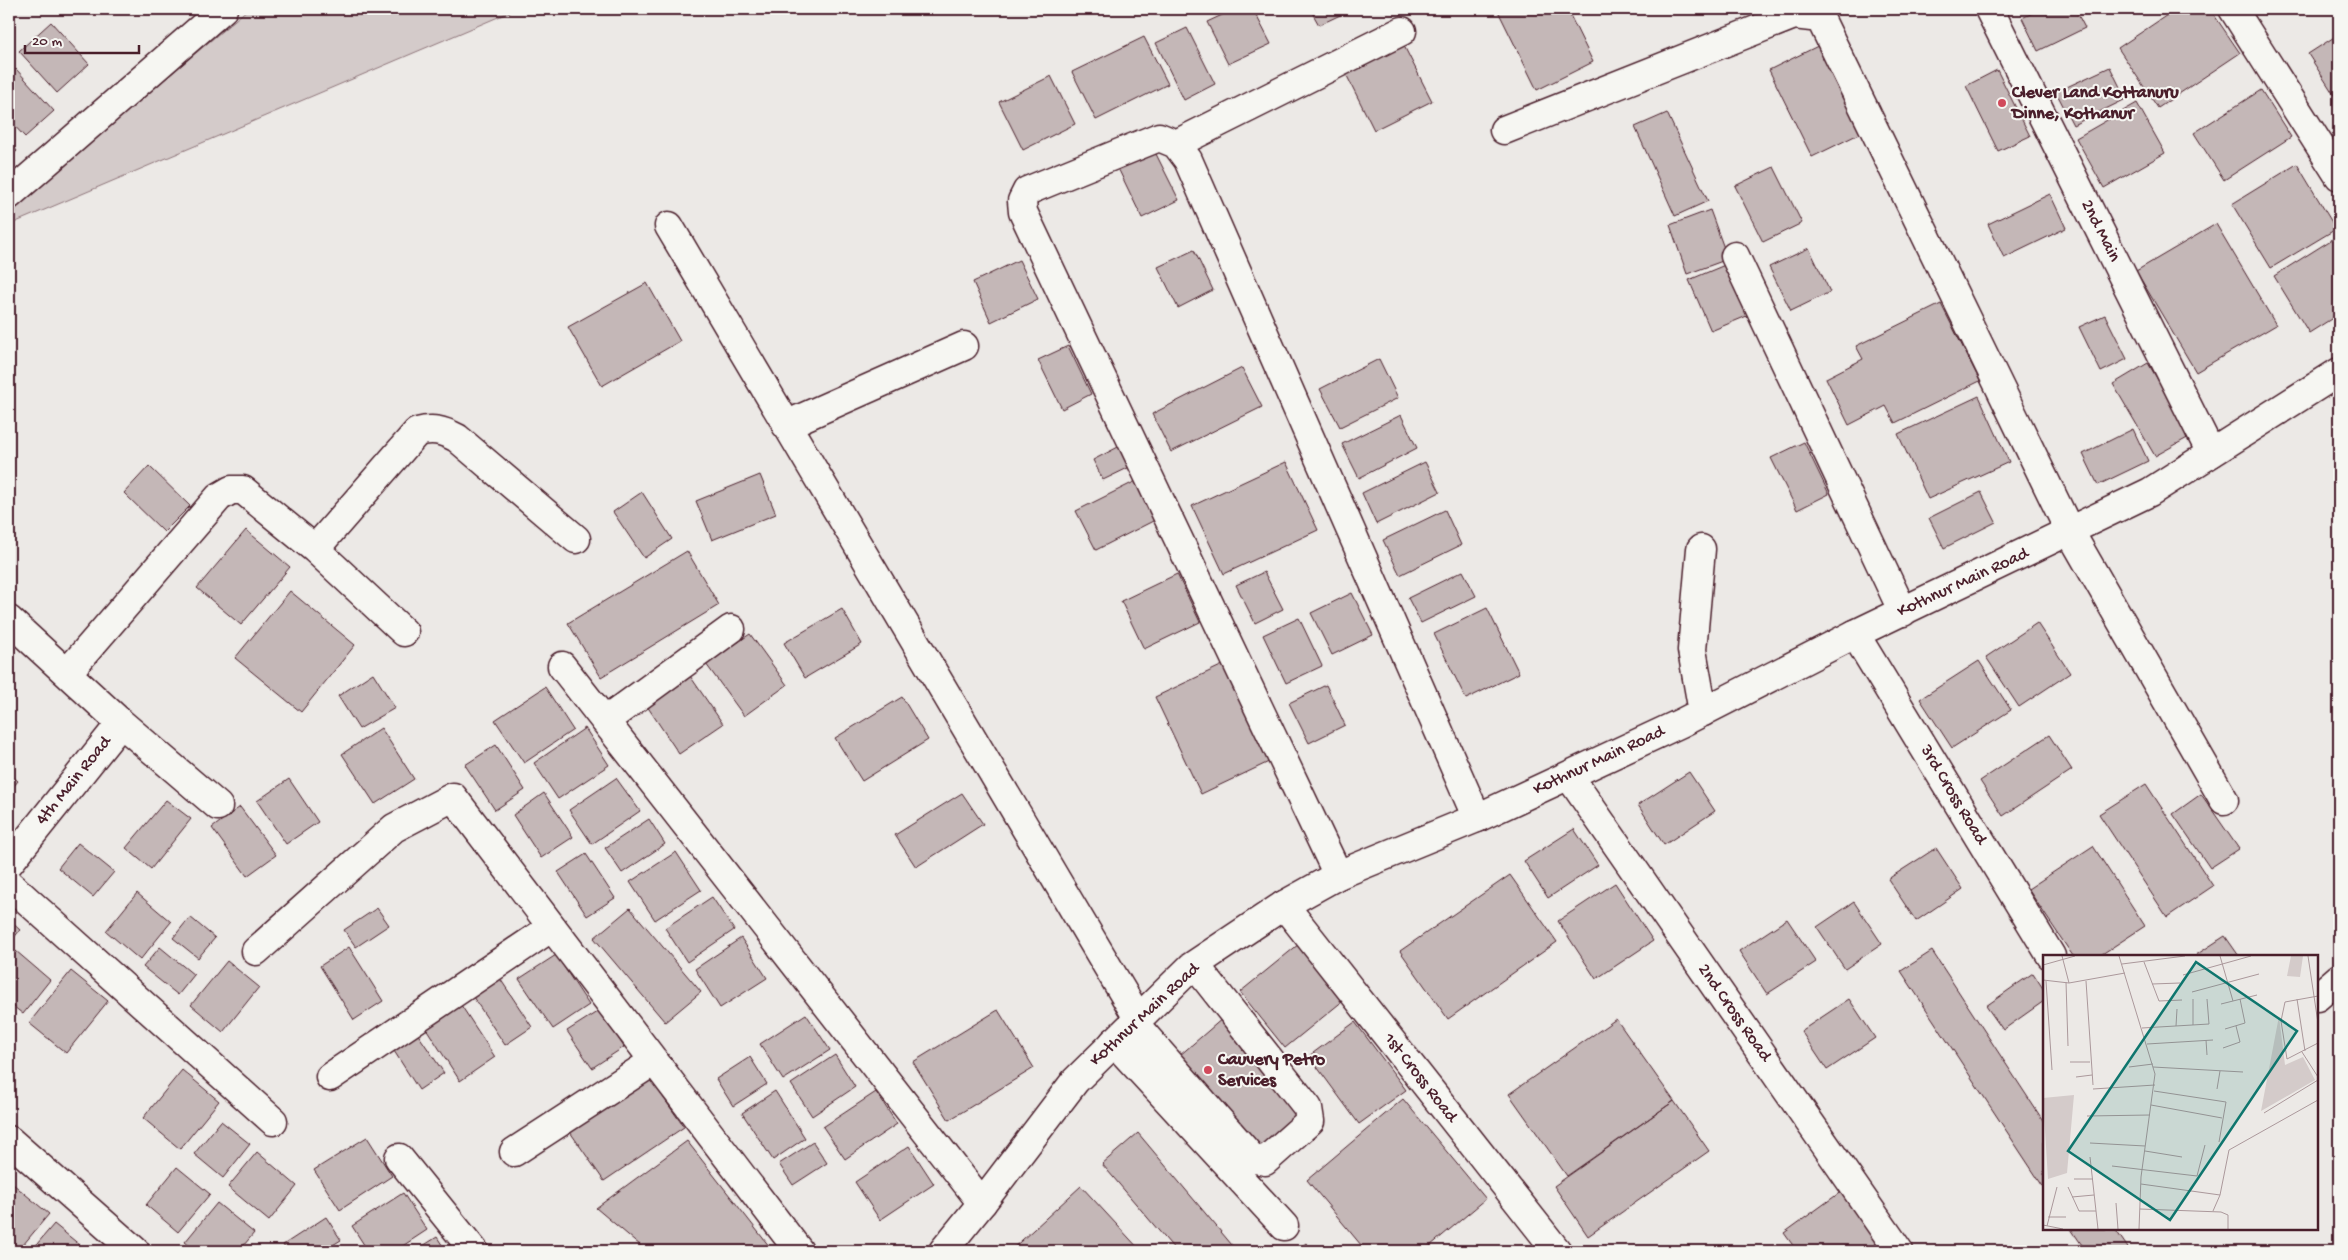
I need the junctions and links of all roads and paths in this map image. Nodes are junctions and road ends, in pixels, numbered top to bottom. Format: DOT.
graph roads {
  1 [pos="223,9"];
  2 [pos="1989,9"];
  3 [pos="2233,9"];
  4 [pos="1402,31"];
  5 [pos="1504,130"];
  6 [pos="1176,144"];
  7 [pos="2339,176"];
  8 [pos="9,195"];
  9 [pos="669,226"];
  10 [pos="1735,256"];
  11 [pos="964,346"];
  12 [pos="2339,372"];
  13 [pos="786,425"];
  14 [pos="2211,453"];
  15 [pos="2070,532"];
  16 [pos="576,539"];
  17 [pos="315,549"];
  18 [pos="1700,549"];
  19 [pos="1903,612"];
  20 [pos="9,620"];
  21 [pos="732,629"];
  22 [pos="404,632"];
  23 [pos="1855,634"];
  24 [pos="562,666"];
  25 [pos="67,673"];
  26 [pos="1702,712"];
  27 [pos="605,721"];
  28 [pos="121,723"];
  29 [pos="1569,776"];
  30 [pos="2224,800"];
  31 [pos="218,806"];
  32 [pos="1477,818"];
  33 [pos="9,863"];
  34 [pos="1338,875"];
  35 [pos="9,884"];
  36 [pos="1284,905"];
  37 [pos="552,927"];
  38 [pos="256,950"];
  39 [pos="2050,955"];
  40 [pos="1195,965"];
  41 [pos="2339,978"];
  42 [pos="2318,996"];
  43 [pos="1136,1020"];
  44 [pos="1114,1042"];
  45 [pos="654,1061"];
  46 [pos="330,1078"];
  47 [pos="273,1121"];
  48 [pos="9,1140"];
  49 [pos="514,1152"];
  50 [pos="399,1158"];
  51 [pos="982,1203"];
  52 [pos="1284,1226"];
  53 [pos="135,1251"];
  54 [pos="474,1251"];
  55 [pos="799,1251"];
  56 [pos="943,1251"];
  57 [pos="1557,1251"];
  58 [pos="1899,1251"];
  1 -- 8 [label="street"];
  2 -- 14 [label="street, 2nd Main"];
  3 -- 7 [label="street"];
  4 -- 6 [label="street"];
  5 -- 15 [label="street"];
  6 -- 32 [label="street"];
  6 -- 34 [label="street"];
  9 -- 13 [label="street"];
  10 -- 19 [label="street"];
  11 -- 13 [label="street"];
  12 -- 14 [label="street, Kothnur Main Road"];
  13 -- 43 [label="street"];
  14 -- 15 [label="street, Kothnur Main Road"];
  15 -- 19 [label="street, Kothnur Main Road"];
  15 -- 30 [label="street"];
  16 -- 17 [label="street"];
  17 -- 22 [label="street"];
  17 -- 25 [label="street"];
  18 -- 26 [label="street"];
  19 -- 23 [label="street, Kothnur Main Road"];
  20 -- 25 [label="street"];
  21 -- 27 [label="street"];
  23 -- 26 [label="street, Kothnur Main Road"];
  23 -- 39 [label="street, 3rd Cross Road"];
  24 -- 27 [label="street"];
  25 -- 28 [label="street"];
  26 -- 29 [label="street, Kothnur Main Road"];
  27 -- 51 [label="street"];
  28 -- 31 [label="street"];
  28 -- 33 [label="street, 4th Main Road"];
  29 -- 32 [label="street, Kothnur Main Road"];
  29 -- 58 [label="street, 2nd Cross Road"];
  32 -- 34 [label="street, Kothnur Main Road"];
  34 -- 36 [label="street, Kothnur Main Road"];
  35 -- 47 [label="street"];
  36 -- 40 [label="street, Kothnur Main Road"];
  36 -- 57 [label="street, 1st Cross Road"];
  37 -- 38 [label="street"];
  37 -- 45 [label="street"];
  37 -- 46 [label="street"];
  40 -- 43 [label="street, Kothnur Main Road"];
  40 -- 43 [label="street"];
  41 -- 42 [label="street"];
  43 -- 44 [label="street, Kothnur Main Road"];
  44 -- 51 [label="street, Kothnur Main Road"];
  44 -- 52 [label="street"];
  45 -- 49 [label="street"];
  45 -- 55 [label="street"];
  48 -- 53 [label="street"];
  50 -- 54 [label="street"];
  51 -- 56 [label="street, Kothnur Main Road"];
}
